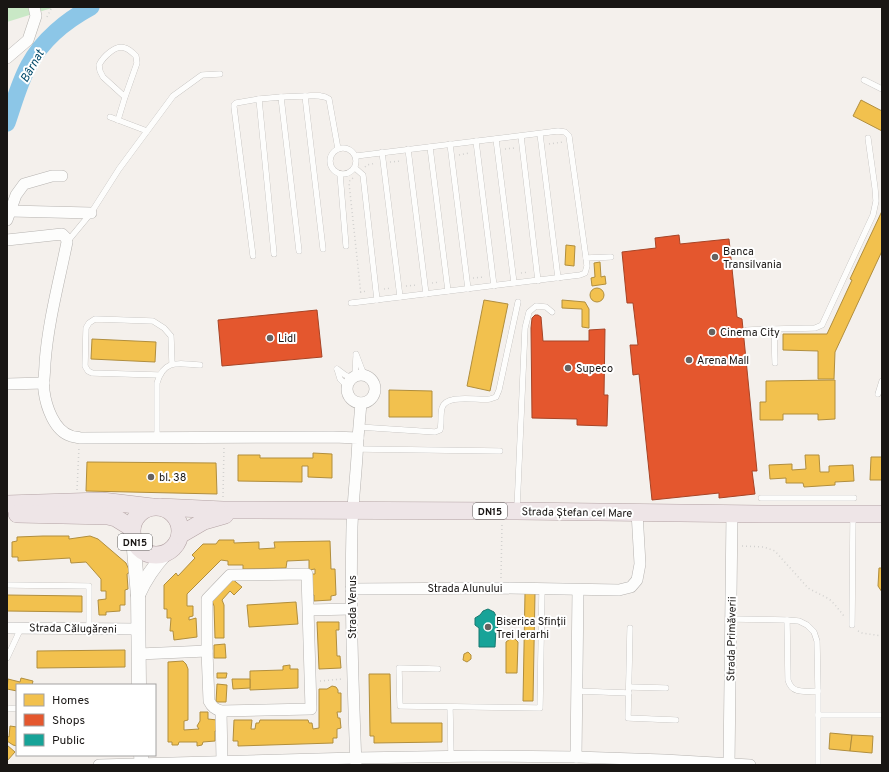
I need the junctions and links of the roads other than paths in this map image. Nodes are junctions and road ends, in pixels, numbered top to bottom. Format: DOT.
graph roads {
  1 [pos="34,7"];
  2 [pos="7,58"];
  3 [pos="220,74"];
  4 [pos="864,80"];
  5 [pos="882,89"];
  6 [pos="305,96"];
  7 [pos="125,97"];
  8 [pos="281,97"];
  9 [pos="259,99"];
  10 [pos="110,117"];
  11 [pos="118,120"];
  12 [pos="146,131"];
  13 [pos="540,134"];
  14 [pos="521,136"];
  15 [pos="868,138"];
  16 [pos="496,139"];
  17 [pos="476,141"];
  18 [pos="450,144"];
  19 [pos="430,147"];
  20 [pos="338,149"];
  21 [pos="408,149"];
  22 [pos="382,152"];
  23 [pos="356,156"];
  24 [pos="355,168"];
  25 [pos="340,174"];
  26 [pos="62,176"];
  27 [pos="91,213"];
  28 [pos="9,216"];
  29 [pos="7,240"];
  30 [pos="67,242"];
  31 [pos="346,246"];
  32 [pos="323,249"];
  33 [pos="299,251"];
  34 [pos="274,254"];
  35 [pos="253,256"];
  36 [pos="611,257"];
  37 [pos="586,258"];
  38 [pos="558,278"];
  39 [pos="538,280"];
  40 [pos="514,283"];
  41 [pos="494,286"];
  42 [pos="468,289"];
  43 [pos="448,291"];
  44 [pos="426,294"];
  45 [pos="400,297"];
  46 [pos="377,300"];
  47 [pos="351,302"];
  48 [pos="518,302"];
  49 [pos="552,312"];
  50 [pos="774,329"];
  51 [pos="747,330"];
  52 [pos="172,364"];
  53 [pos="775,364"];
  54 [pos="200,365"];
  55 [pos="159,375"];
  56 [pos="882,380"];
  57 [pos="44,383"];
  58 [pos="7,384"];
  59 [pos="878,394"];
  60 [pos="361,403"];
  61 [pos="157,437"];
  62 [pos="358,438"];
  63 [pos="500,451"];
  64 [pos="761,498"];
  65 [pos="46,502"];
  66 [pos="7,504"];
  67 [pos="853,506"];
  68 [pos="156,507"];
  69 [pos="7,510"];
  70 [pos="248,510"];
  71 [pos="353,510"];
  72 [pos="510,511"];
  73 [pos="637,512"];
  74 [pos="732,513"];
  75 [pos="7,514"];
  76 [pos="882,514"];
  77 [pos="132,533"];
  78 [pos="180,535"];
  79 [pos="166,553"];
  80 [pos="7,584"];
  81 [pos="351,589"];
  82 [pos="542,589"];
  83 [pos="578,590"];
  84 [pos="138,596"];
  85 [pos="351,609"];
  86 [pos="309,610"];
  87 [pos="731,619"];
  88 [pos="787,620"];
  89 [pos="852,625"];
  90 [pos="7,628"];
  91 [pos="21,628"];
  92 [pos="630,628"];
  93 [pos="89,629"];
  94 [pos="138,629"];
  95 [pos="207,651"];
  96 [pos="139,654"];
  97 [pos="7,658"];
  98 [pos="438,669"];
  99 [pos="140,684"];
  100 [pos="666,688"];
  101 [pos="629,690"];
  102 [pos="818,690"];
  103 [pos="577,691"];
  104 [pos="450,707"];
  105 [pos="221,711"];
  106 [pos="818,715"];
  107 [pos="882,715"];
  108 [pos="676,720"];
  109 [pos="450,756"];
  110 [pos="576,757"];
  111 [pos="142,761"];
  112 [pos="222,761"];
  113 [pos="356,761"];
  114 [pos="282,762"];
  115 [pos="664,763"];
  116 [pos="729,764"];
  117 [pos="101,765"];
  118 [pos="750,765"];
  119 [pos="818,765"];
  1 -- 2 [label="street"];
  3 -- 12 [label="lane"];
  4 -- 5 [label="lane"];
  6 -- 8 [label="lane"];
  6 -- 20 [label="lane"];
  6 -- 32 [label="lane"];
  7 -- 7 [label="lane"];
  7 -- 11 [label="lane"];
  8 -- 9 [label="lane"];
  8 -- 33 [label="lane"];
  9 -- 34 [label="lane"];
  9 -- 35 [label="lane"];
  10 -- 11 [label="lane"];
  11 -- 12 [label="lane"];
  12 -- 27 [label="lane"];
  13 -- 14 [label="lane"];
  13 -- 37 [label="lane"];
  13 -- 38 [label="lane"];
  14 -- 16 [label="lane"];
  14 -- 39 [label="lane"];
  15 -- 50 [label="lane"];
  16 -- 17 [label="lane"];
  16 -- 40 [label="lane"];
  17 -- 18 [label="lane"];
  17 -- 41 [label="lane"];
  18 -- 19 [label="lane"];
  18 -- 42 [label="lane"];
  19 -- 21 [label="lane"];
  19 -- 43 [label="lane"];
  20 -- 23 [label="lane"];
  20 -- 25 [label="lane"];
  21 -- 22 [label="lane"];
  21 -- 44 [label="lane"];
  22 -- 23 [label="lane"];
  22 -- 45 [label="lane"];
  23 -- 24 [label="lane"];
  24 -- 25 [label="lane"];
  24 -- 46 [label="lane"];
  25 -- 31 [label="lane"];
  26 -- 28 [label="street"];
  27 -- 28 [label="street"];
  27 -- 30 [label="lane"];
  29 -- 30 [label="street"];
  30 -- 57 [label="street"];
  36 -- 37 [label="lane"];
  37 -- 38 [label="lane"];
  38 -- 39 [label="lane"];
  39 -- 40 [label="lane"];
  40 -- 41 [label="lane"];
  41 -- 42 [label="lane"];
  42 -- 43 [label="lane"];
  43 -- 44 [label="lane"];
  44 -- 45 [label="lane"];
  45 -- 46 [label="lane"];
  46 -- 47 [label="lane"];
  48 -- 62 [label="lane"];
  49 -- 72 [label="lane"];
  50 -- 51 [label="lane"];
  50 -- 53 [label="lane"];
  52 -- 54 [label="lane"];
  52 -- 55 [label="lane"];
  52 -- 55 [label="lane"];
  55 -- 61 [label="lane"];
  56 -- 59 [label="lane"];
  57 -- 58 [label="street"];
  57 -- 61 [label="street"];
  60 -- 60 [label="street"];
  60 -- 62 [label="street, Strada Venus"];
  61 -- 62 [label="street"];
  62 -- 63 [label="lane"];
  62 -- 71 [label="street, Strada Venus"];
  64 -- 67 [label="lane"];
  65 -- 66 [label="main road, DN15"];
  65 -- 68 [label="main road, DN15"];
  65 -- 69 [label="main road"];
  67 -- 74 [label="main road, Strada Ștefan cel Mare / DN15"];
  67 -- 76 [label="main road, Strada Ștefan cel Mare / DN15"];
  67 -- 89 [label="lane"];
  68 -- 70 [label="main road, DN15"];
  68 -- 77 [label="main road, DN15"];
  68 -- 78 [label="main road, DN15"];
  70 -- 71 [label="main road, Strada Ștefan cel Mare / DN15"];
  70 -- 78 [label="main road, DN15"];
  71 -- 72 [label="main road, Strada Ștefan cel Mare / DN15"];
  71 -- 81 [label="street, Strada Venus"];
  72 -- 73 [label="main road, Strada Ștefan cel Mare / DN15"];
  73 -- 74 [label="main road, Strada Ștefan cel Mare / DN15"];
  73 -- 83 [label="street, Strada Alunului"];
  74 -- 87 [label="street, Strada Primăverii"];
  75 -- 77 [label="main road, DN15"];
  77 -- 79 [label="main road, DN15"];
  77 -- 84 [label="street"];
  78 -- 79 [label="main road, DN15"];
  79 -- 84 [label="street"];
  80 -- 93 [label="lane"];
  81 -- 82 [label="street, Strada Alunului"];
  81 -- 85 [label="street, Strada Venus"];
  82 -- 83 [label="street, Strada Alunului"];
  82 -- 104 [label="lane"];
  83 -- 103 [label="street"];
  84 -- 94 [label="street"];
  85 -- 86 [label="street"];
  85 -- 113 [label="street, Strada Venus"];
  86 -- 95 [label="street"];
  86 -- 105 [label="street"];
  87 -- 88 [label="lane"];
  87 -- 116 [label="street, Strada Primăverii"];
  88 -- 102 [label="lane"];
  88 -- 102 [label="lane"];
  90 -- 91 [label="street, Strada Călugăreni"];
  91 -- 93 [label="street, Strada Călugăreni"];
  91 -- 97 [label="lane"];
  92 -- 101 [label="lane"];
  93 -- 94 [label="street, Strada Călugăreni"];
  94 -- 96 [label="street"];
  95 -- 96 [label="street"];
  95 -- 105 [label="street"];
  96 -- 99 [label="street"];
  98 -- 104 [label="lane"];
  100 -- 101 [label="lane"];
  101 -- 103 [label="lane"];
  101 -- 108 [label="lane"];
  102 -- 106 [label="lane"];
  103 -- 110 [label="street"];
  104 -- 109 [label="lane"];
  105 -- 112 [label="street"];
  106 -- 107 [label="lane"];
  106 -- 119 [label="lane"];
  109 -- 110 [label="street"];
  109 -- 113 [label="street"];
  110 -- 115 [label="street"];
  111 -- 112 [label="street"];
  111 -- 117 [label="street"];
  112 -- 114 [label="street"];
  113 -- 114 [label="street"];
  115 -- 116 [label="street"];
  116 -- 118 [label="street"];
}
